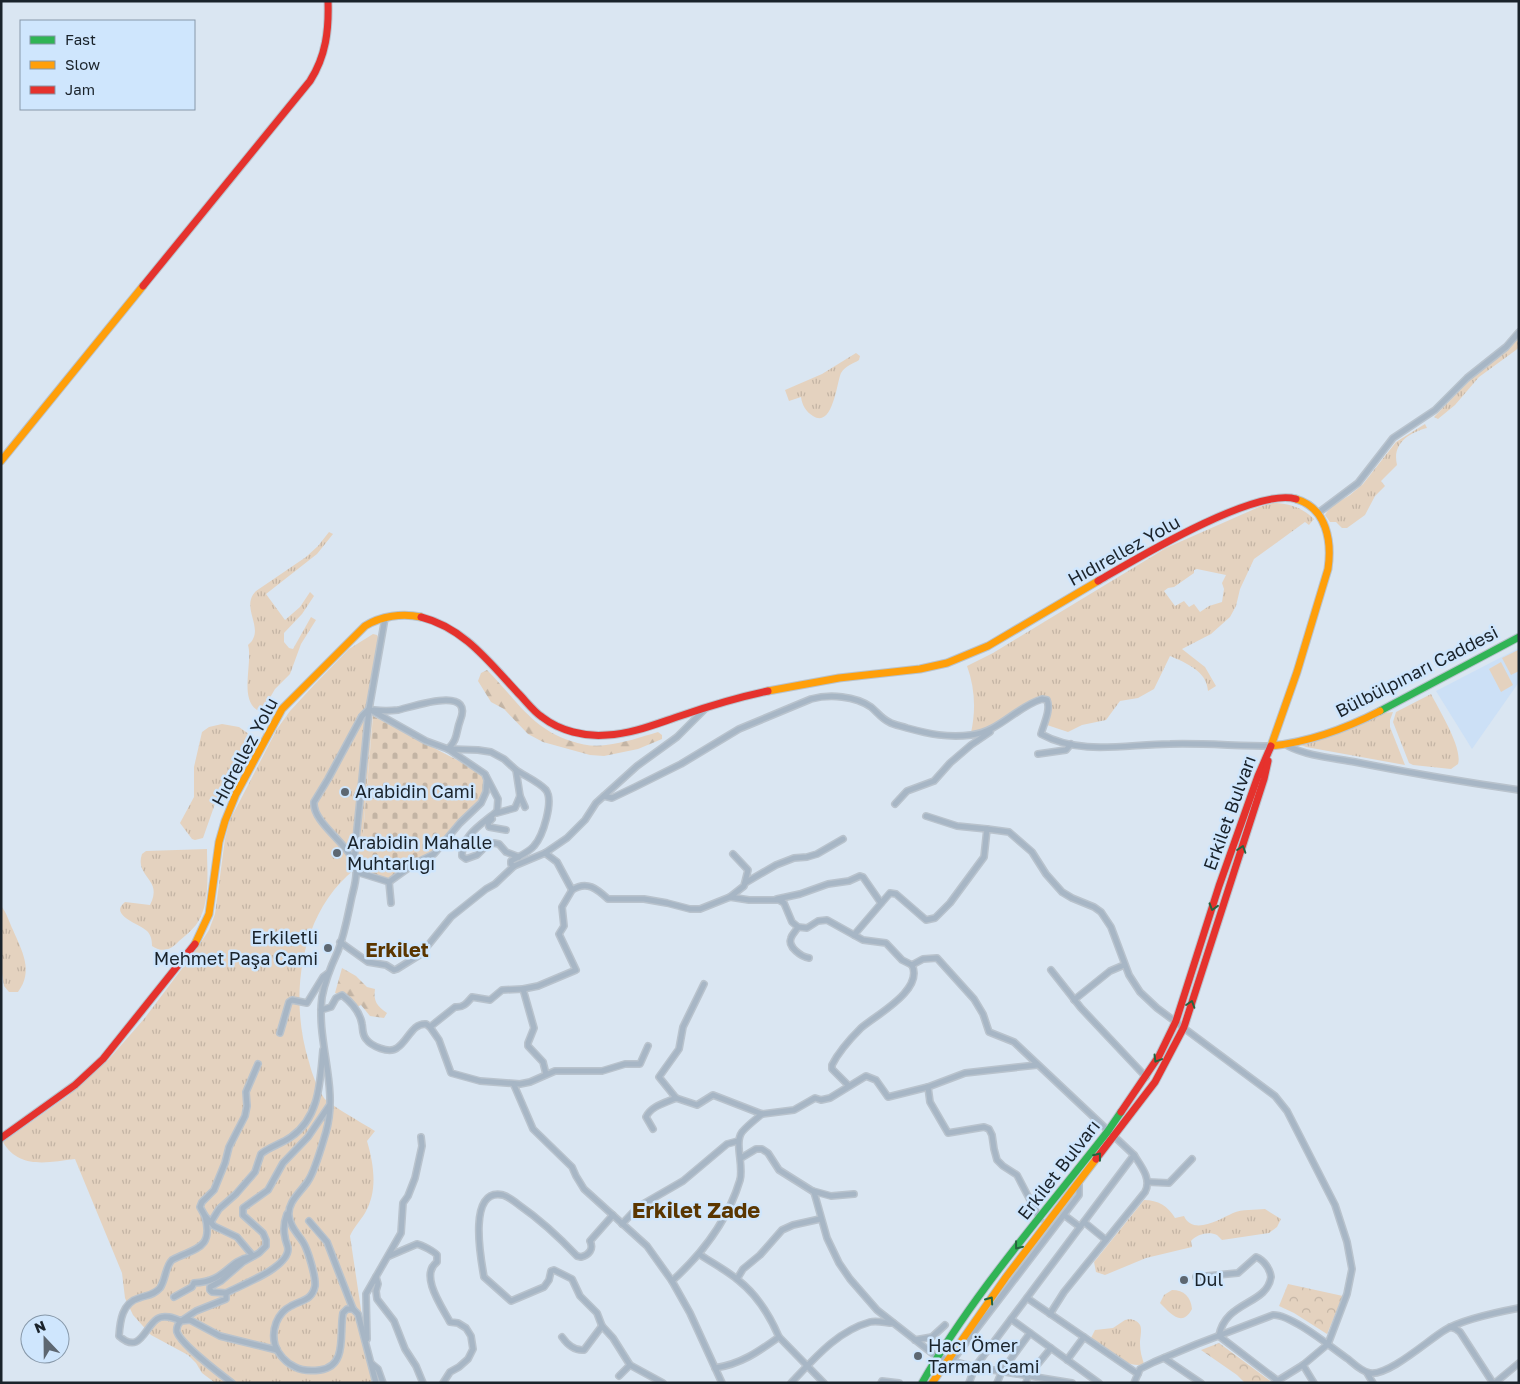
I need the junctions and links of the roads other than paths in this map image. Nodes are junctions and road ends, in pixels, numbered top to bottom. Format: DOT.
graph roads {
  1 [pos="328,1"];
  2 [pos="1519,332"];
  3 [pos="1,461"];
  4 [pos="1318,513"];
  5 [pos="385,618"];
  6 [pos="1519,637"];
  7 [pos="708,707"];
  8 [pos="369,709"];
  9 [pos="995,728"];
  10 [pos="1071,744"];
  11 [pos="1271,746"];
  12 [pos="1288,746"];
  13 [pos="448,749"];
  14 [pos="1038,754"];
  15 [pos="516,770"];
  16 [pos="486,776"];
  17 [pos="1519,790"];
  18 [pos="520,796"];
  19 [pos="604,796"];
  20 [pos="895,804"];
  21 [pos="525,807"];
  22 [pos="497,812"];
  23 [pos="926,816"];
  24 [pos="988,829"];
  25 [pos="506,830"];
  26 [pos="843,839"];
  27 [pos="545,853"];
  28 [pos="733,854"];
  29 [pos="519,857"];
  30 [pos="354,860"];
  31 [pos="514,866"];
  32 [pos="357,872"];
  33 [pos="389,882"];
  34 [pos="745,883"];
  35 [pos="572,890"];
  36 [pos="730,897"];
  37 [pos="776,900"];
  38 [pos="391,903"];
  39 [pos="881,903"];
  40 [pos="798,928"];
  41 [pos="854,935"];
  42 [pos="340,942"];
  43 [pos="809,958"];
  44 [pos="912,965"];
  45 [pos="1124,965"];
  46 [pos="1050,970"];
  47 [pos="328,973"];
  48 [pos="704,984"];
  49 [pos="523,989"];
  50 [pos="1074,1000"];
  51 [pos="321,1010"];
  52 [pos="1176,1021"];
  53 [pos="1184,1026"];
  54 [pos="430,1027"];
  55 [pos="280,1033"];
  56 [pos="323,1044"];
  57 [pos="648,1046"];
  58 [pos="258,1064"];
  59 [pos="1036,1065"];
  60 [pos="546,1074"];
  61 [pos="1146,1077"];
  62 [pos="514,1085"];
  63 [pos="850,1086"];
  64 [pos="928,1087"];
  65 [pos="676,1098"];
  66 [pos="330,1104"];
  67 [pos="762,1114"];
  68 [pos="654,1129"];
  69 [pos="1111,1133"];
  70 [pos="1,1138"];
  71 [pos="421,1138"];
  72 [pos="738,1141"];
  73 [pos="1134,1155"];
  74 [pos="741,1158"];
  75 [pos="1192,1159"];
  76 [pos="1079,1181"];
  77 [pos="1148,1182"];
  78 [pos="812,1191"];
  79 [pos="854,1194"];
  80 [pos="288,1212"];
  81 [pos="613,1215"];
  82 [pos="1064,1215"];
  83 [pos="205,1216"];
  84 [pos="1040,1218"];
  85 [pos="820,1219"];
  86 [pos="309,1221"];
  87 [pos="211,1222"];
  88 [pos="622,1224"];
  89 [pos="1082,1225"];
  90 [pos="1106,1240"];
  91 [pos="699,1254"];
  92 [pos="253,1256"];
  93 [pos="388,1257"];
  94 [pos="376,1277"];
  95 [pos="1196,1277"];
  96 [pos="737,1279"];
  97 [pos="672,1281"];
  98 [pos="226,1293"];
  99 [pos="174,1297"];
  100 [pos="1027,1298"];
  101 [pos="1519,1308"];
  102 [pos="353,1309"];
  103 [pos="1050,1314"];
  104 [pos="1011,1319"];
  105 [pos="181,1321"];
  106 [pos="894,1324"];
  107 [pos="945,1325"];
  108 [pos="602,1326"];
  109 [pos="1450,1327"];
  110 [pos="1030,1333"];
  111 [pos="1219,1336"];
  112 [pos="562,1337"];
  113 [pos="779,1337"];
  114 [pos="1084,1337"];
  115 [pos="915,1340"];
  116 [pos="1328,1344"];
  117 [pos="1051,1348"];
  118 [pos="278,1350"];
  119 [pos="368,1350"];
  120 [pos="937,1357"];
  121 [pos="1164,1358"];
  122 [pos="1067,1360"];
  123 [pos="949,1361"];
  124 [pos="371,1363"];
  125 [pos="1519,1364"];
  126 [pos="630,1365"];
  127 [pos="1303,1365"];
  128 [pos="807,1366"];
  129 [pos="975,1367"];
  130 [pos="715,1368"];
  131 [pos="1002,1371"];
  132 [pos="1367,1373"];
  133 [pos="1138,1374"];
  134 [pos="619,1376"];
  135 [pos="1028,1376"];
  136 [pos="1054,1381"];
  137 [pos="1276,1382"];
  138 [pos="232,1383"];
  139 [pos="376,1383"];
  140 [pos="383,1383"];
  141 [pos="423,1383"];
  142 [pos="443,1383"];
  143 [pos="663,1383"];
  144 [pos="722,1383"];
  145 [pos="791,1383"];
  146 [pos="824,1383"];
  147 [pos="880,1383"];
  148 [pos="899,1383"];
  149 [pos="922,1383"];
  150 [pos="932,1383"];
  151 [pos="969,1383"];
  152 [pos="997,1383"];
  153 [pos="1026,1383"];
  154 [pos="1072,1383"];
  155 [pos="1099,1383"];
  156 [pos="1134,1383"];
  157 [pos="1201,1383"];
  158 [pos="1314,1383"];
  159 [pos="1373,1383"];
  160 [pos="1494,1383"];
  1 -- 3 [label="street"];
  2 -- 4 [label="street"];
  4 -- 7 [label="street, Hıdırellez Yolu"];
  4 -- 11 [label="street"];
  5 -- 7 [label="street, Hıdrellez Yolu"];
  5 -- 8 [label="street"];
  5 -- 70 [label="street, Hıdrellez Yolu"];
  6 -- 12 [label="street, Bülbülpınarı Caddesi"];
  7 -- 19 [label="street"];
  8 -- 13 [label="street"];
  8 -- 13 [label="street"];
  8 -- 30 [label="street"];
  8 -- 30 [label="street"];
  9 -- 10 [label="street"];
  9 -- 19 [label="street"];
  9 -- 20 [label="street"];
  10 -- 11 [label="street"];
  10 -- 14 [label="street"];
  11 -- 12 [label="street, Bülbülpınarı Caddesi"];
  11 -- 52 [label="street, Erkilet Bulvarı, one-way"];
  53 -- 11 [label="street, Erkilet Bulvarı, one-way"];
  12 -- 17 [label="street"];
  13 -- 15 [label="street"];
  13 -- 16 [label="street"];
  15 -- 18 [label="street"];
  15 -- 29 [label="street"];
  16 -- 22 [label="street"];
  16 -- 33 [label="street"];
  18 -- 21 [label="street"];
  18 -- 22 [label="street"];
  19 -- 27 [label="street"];
  22 -- 25 [label="street"];
  22 -- 29 [label="street"];
  23 -- 24 [label="street"];
  24 -- 39 [label="street"];
  24 -- 45 [label="street"];
  26 -- 34 [label="street"];
  27 -- 31 [label="street"];
  27 -- 35 [label="street"];
  28 -- 34 [label="street"];
  29 -- 31 [label="street"];
  30 -- 32 [label="street"];
  31 -- 42 [label="street"];
  32 -- 33 [label="street"];
  32 -- 42 [label="street"];
  33 -- 38 [label="street"];
  34 -- 36 [label="street"];
  35 -- 36 [label="street"];
  35 -- 49 [label="street"];
  36 -- 37 [label="street"];
  37 -- 39 [label="street"];
  37 -- 40 [label="street"];
  39 -- 41 [label="street"];
  40 -- 41 [label="street"];
  40 -- 43 [label="street"];
  41 -- 44 [label="street"];
  42 -- 47 [label="street"];
  44 -- 59 [label="street"];
  44 -- 63 [label="street"];
  45 -- 50 [label="street"];
  45 -- 52 [label="street"];
  46 -- 50 [label="street"];
  47 -- 51 [label="street"];
  47 -- 55 [label="street"];
  48 -- 65 [label="street"];
  49 -- 54 [label="street"];
  49 -- 60 [label="street"];
  50 -- 61 [label="street"];
  51 -- 54 [label="street"];
  51 -- 56 [label="street"];
  52 -- 53 [label="street"];
  52 -- 61 [label="street, Erkilet Bulvarı, one-way"];
  53 -- 69 [label="street, Erkilet Bulvarı"];
  53 -- 116 [label="street"];
  54 -- 62 [label="street"];
  56 -- 66 [label="street"];
  56 -- 87 [label="street"];
  57 -- 60 [label="street"];
  58 -- 83 [label="street"];
  59 -- 64 [label="street"];
  59 -- 69 [label="street"];
  60 -- 62 [label="street"];
  61 -- 69 [label="street, Erkilet Bulvarı"];
  62 -- 81 [label="street"];
  63 -- 64 [label="street"];
  63 -- 67 [label="street"];
  64 -- 84 [label="street"];
  65 -- 67 [label="street"];
  65 -- 68 [label="street"];
  66 -- 80 [label="street"];
  66 -- 92 [label="street"];
  67 -- 72 [label="street"];
  69 -- 73 [label="street"];
  76 -- 69 [label="street, Erkilet Bulvarı, one-way"];
  69 -- 84 [label="street, Erkilet Bulvarı"];
  71 -- 93 [label="street"];
  72 -- 74 [label="street"];
  72 -- 88 [label="street"];
  73 -- 77 [label="street"];
  73 -- 89 [label="street"];
  74 -- 78 [label="street"];
  74 -- 91 [label="street"];
  75 -- 77 [label="street"];
  76 -- 82 [label="street"];
  123 -- 76 [label="street, Erkilet Bulvarı, one-way"];
  77 -- 90 [label="street"];
  78 -- 79 [label="street"];
  78 -- 85 [label="street"];
  80 -- 98 [label="street"];
  80 -- 118 [label="street"];
  81 -- 88 [label="street"];
  81 -- 108 [label="street"];
  82 -- 89 [label="street"];
  82 -- 123 [label="street"];
  83 -- 87 [label="street"];
  83 -- 105 [label="street"];
  84 -- 120 [label="street, Erkilet Bulvarı, one-way"];
  85 -- 96 [label="street"];
  85 -- 106 [label="street"];
  86 -- 102 [label="street"];
  87 -- 92 [label="street"];
  88 -- 97 [label="street"];
  89 -- 90 [label="street"];
  89 -- 100 [label="street"];
  90 -- 103 [label="street"];
  91 -- 96 [label="street"];
  91 -- 97 [label="street"];
  92 -- 98 [label="street"];
  92 -- 99 [label="street"];
  93 -- 94 [label="street"];
  93 -- 142 [label="street"];
  94 -- 119 [label="street"];
  94 -- 141 [label="street"];
  95 -- 111 [label="street"];
  96 -- 113 [label="street"];
  97 -- 130 [label="street"];
  98 -- 105 [label="street"];
  100 -- 103 [label="street"];
  100 -- 104 [label="street"];
  101 -- 109 [label="street"];
  102 -- 118 [label="street"];
  102 -- 119 [label="street"];
  103 -- 114 [label="street"];
  104 -- 110 [label="street"];
  104 -- 129 [label="street"];
  105 -- 118 [label="street"];
  105 -- 138 [label="street"];
  106 -- 115 [label="street"];
  106 -- 128 [label="street"];
  107 -- 115 [label="street"];
  108 -- 112 [label="street"];
  108 -- 126 [label="street"];
  109 -- 132 [label="street"];
  109 -- 160 [label="street"];
  110 -- 117 [label="street"];
  110 -- 131 [label="street"];
  111 -- 116 [label="street"];
  111 -- 121 [label="street"];
  111 -- 137 [label="street"];
  113 -- 128 [label="street"];
  113 -- 130 [label="street"];
  114 -- 122 [label="street"];
  114 -- 133 [label="street"];
  115 -- 120 [label="street"];
  116 -- 127 [label="street"];
  116 -- 132 [label="street"];
  117 -- 122 [label="street"];
  117 -- 135 [label="street"];
  119 -- 124 [label="street"];
  120 -- 123 [label="street"];
  120 -- 149 [label="street, Erkilet Bulvarı"];
  121 -- 133 [label="street"];
  121 -- 157 [label="street"];
  122 -- 155 [label="street"];
  123 -- 129 [label="street"];
  123 -- 150 [label="street, Erkilet Bulvarı"];
  124 -- 139 [label="street"];
  124 -- 140 [label="street"];
  125 -- 160 [label="street"];
  126 -- 134 [label="street"];
  126 -- 143 [label="street"];
  127 -- 137 [label="street"];
  127 -- 158 [label="street"];
  128 -- 145 [label="street"];
  128 -- 146 [label="street"];
  129 -- 131 [label="street"];
  129 -- 151 [label="street"];
  130 -- 144 [label="street"];
  131 -- 135 [label="street"];
  131 -- 152 [label="street"];
  132 -- 159 [label="street"];
  133 -- 156 [label="street"];
  135 -- 136 [label="street"];
  135 -- 153 [label="street"];
  136 -- 154 [label="street"];
  147 -- 148 [label="street"];
}
